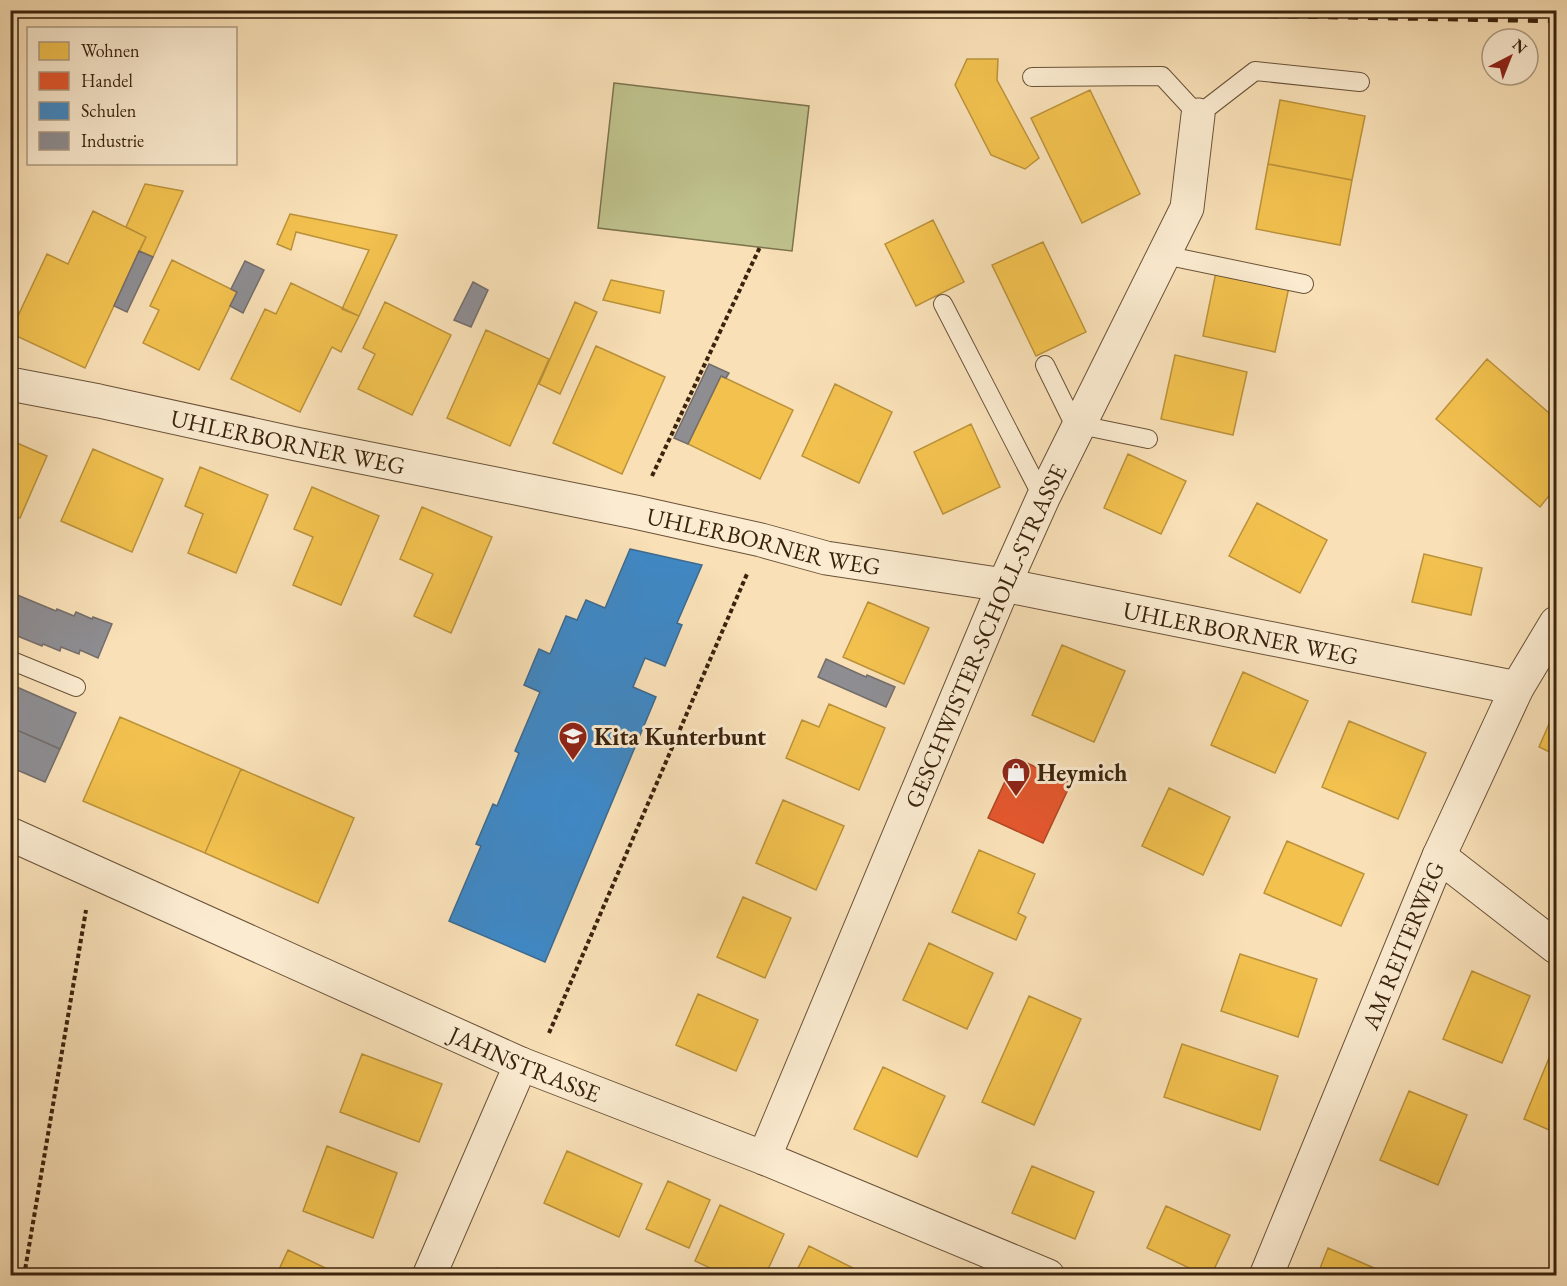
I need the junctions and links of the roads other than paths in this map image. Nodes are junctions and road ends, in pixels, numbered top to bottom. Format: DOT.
graph roads {
  1 [pos="1032,76"];
  2 [pos="1360,82"];
  3 [pos="1198,115"];
  4 [pos="1164,255"];
  5 [pos="1304,284"];
  6 [pos="943,304"];
  7 [pos="1045,364"];
  8 [pos="10,384"];
  9 [pos="1079,427"];
  10 [pos="1148,439"];
  11 [pos="1043,498"];
  12 [pos="1004,585"];
  13 [pos="1557,623"];
  14 [pos="10,660"];
  15 [pos="76,687"];
  16 [pos="1516,688"];
  17 [pos="10,834"];
  18 [pos="1439,856"];
  19 [pos="1557,947"];
  20 [pos="521,1064"];
  21 [pos="764,1158"];
  22 [pos="429,1275"];
  23 [pos="1048,1275"];
  24 [pos="1266,1275"];
  1 -- 3 [label="lane"];
  2 -- 3 [label="lane"];
  3 -- 4 [label="street, GESCHWISTER-SCHOLL-STRASSE"];
  4 -- 5 [label="lane"];
  4 -- 9 [label="street, GESCHWISTER-SCHOLL-STRASSE"];
  6 -- 11 [label="lane"];
  7 -- 9 [label="lane"];
  8 -- 12 [label="street, UHLERBORNER WEG"];
  9 -- 10 [label="lane"];
  9 -- 11 [label="street, GESCHWISTER-SCHOLL-STRASSE"];
  11 -- 12 [label="street, GESCHWISTER-SCHOLL-STRASSE"];
  12 -- 16 [label="street, UHLERBORNER WEG"];
  12 -- 21 [label="street, GESCHWISTER-SCHOLL-STRASSE"];
  13 -- 16 [label="street, AM REITERWEG"];
  14 -- 15 [label="lane"];
  16 -- 18 [label="street, AM REITERWEG"];
  17 -- 20 [label="street, JAHNSTRASSE"];
  18 -- 19 [label="street"];
  18 -- 24 [label="street, AM REITERWEG"];
  20 -- 21 [label="street, JAHNSTRASSE"];
  20 -- 22 [label="street"];
  21 -- 23 [label="street, JAHNSTRASSE"];
}
